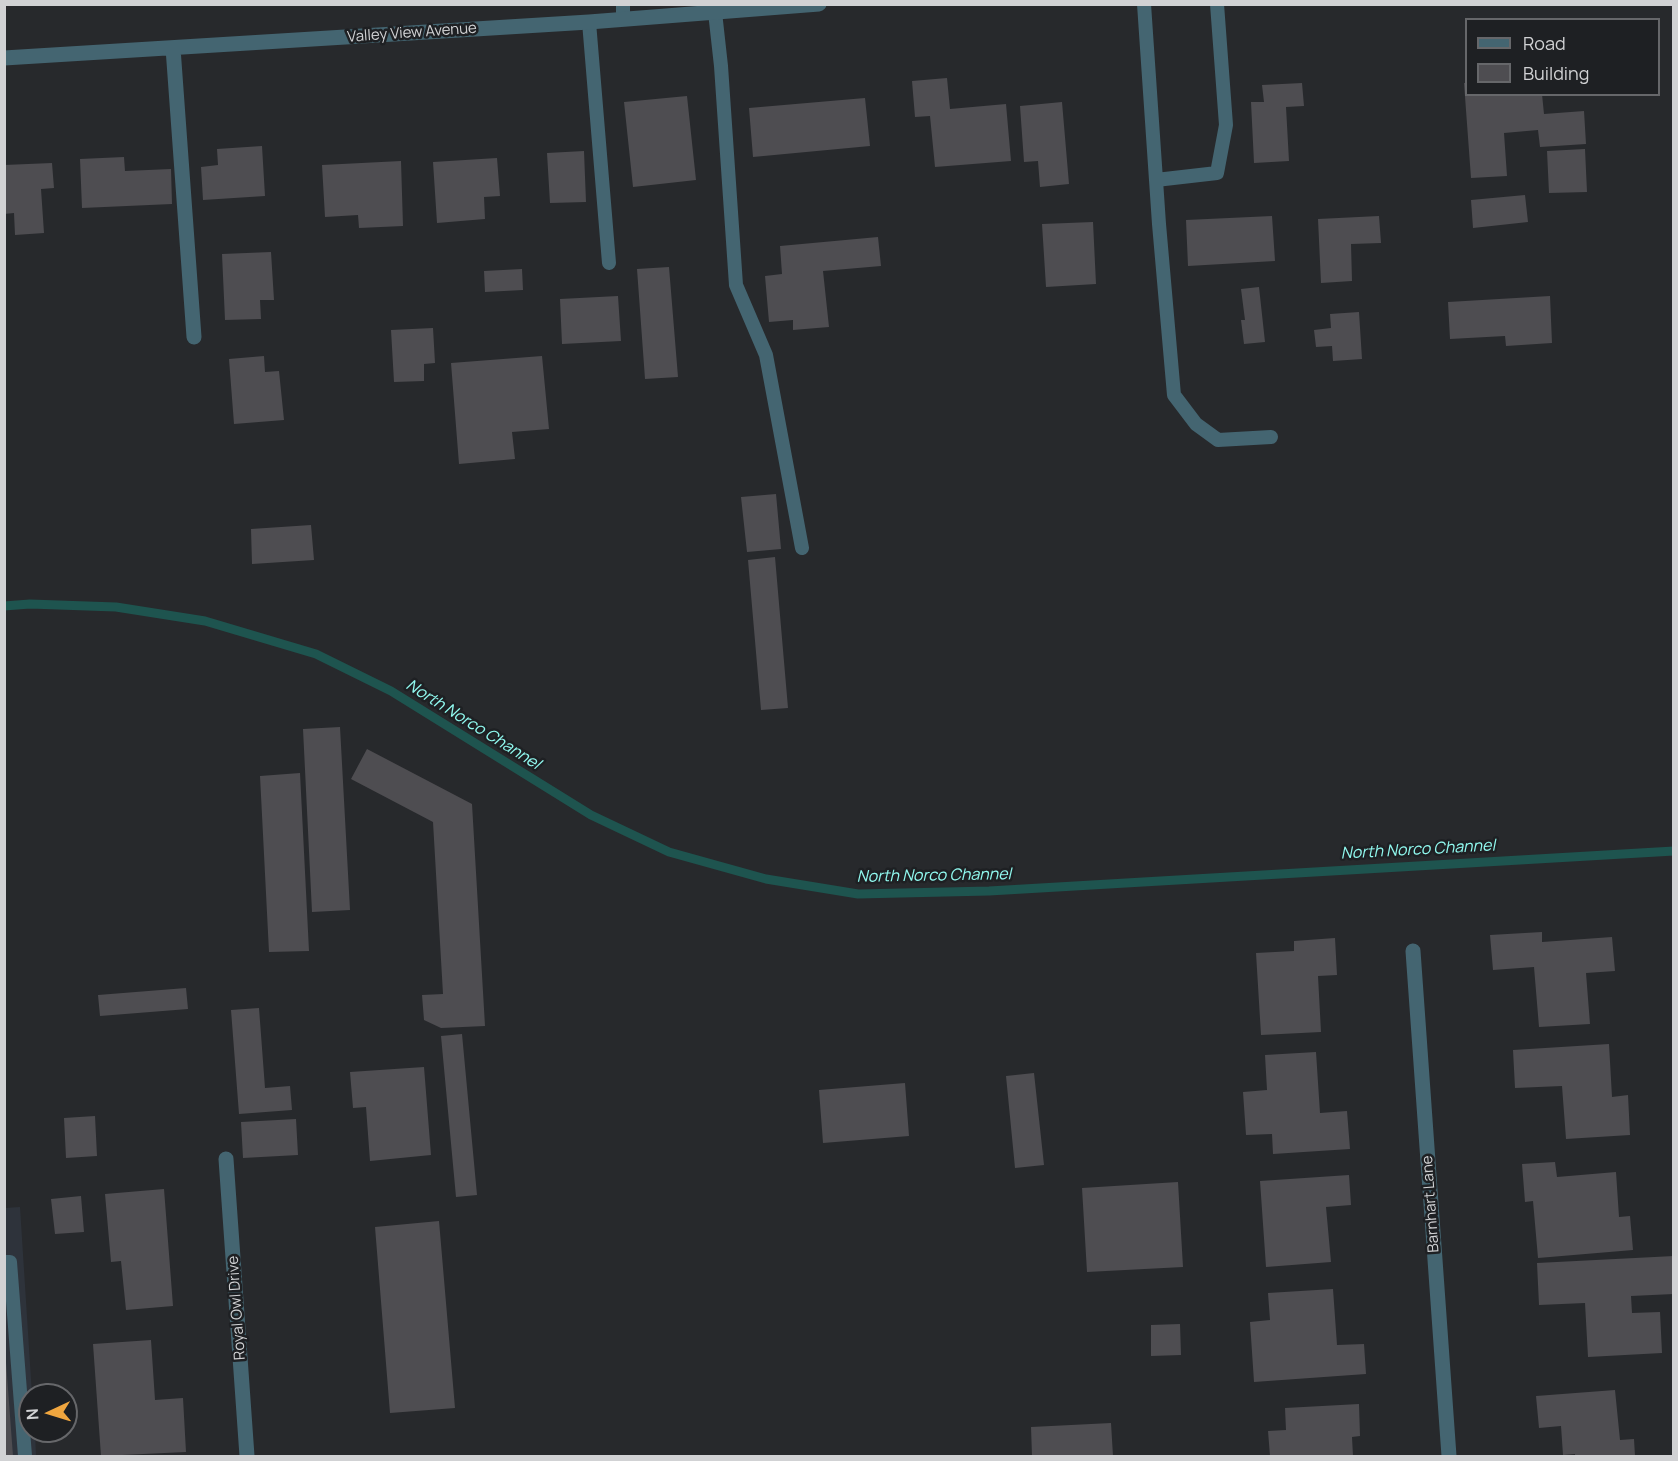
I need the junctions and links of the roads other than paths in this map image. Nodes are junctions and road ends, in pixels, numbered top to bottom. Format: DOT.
graph roads {
  1 [pos="819,4"];
  2 [pos="1144,4"];
  3 [pos="1217,4"];
  4 [pos="705,10"];
  5 [pos="623,12"];
  6 [pos="589,22"];
  7 [pos="172,48"];
  8 [pos="4,58"];
  9 [pos="1156,180"];
  10 [pos="609,263"];
  11 [pos="194,337"];
  12 [pos="1271,437"];
  13 [pos="802,548"];
  14 [pos="1413,951"];
  15 [pos="226,1159"];
  16 [pos="4,1262"];
  17 [pos="25,1456"];
  18 [pos="248,1456"];
  19 [pos="1449,1456"];
  1 -- 4 [label="street, Valley View Avenue"];
  2 -- 9 [label="lane"];
  3 -- 9 [label="lane"];
  4 -- 5 [label="street, Valley View Avenue"];
  4 -- 13 [label="lane"];
  5 -- 6 [label="street, Valley View Avenue"];
  6 -- 7 [label="street, Valley View Avenue"];
  6 -- 10 [label="lane"];
  7 -- 8 [label="street, Valley View Avenue"];
  7 -- 11 [label="street"];
  9 -- 12 [label="lane"];
  14 -- 19 [label="street, Barnhart Lane"];
  15 -- 18 [label="street, Royal Owl Drive"];
  16 -- 17 [label="lane"];
}
